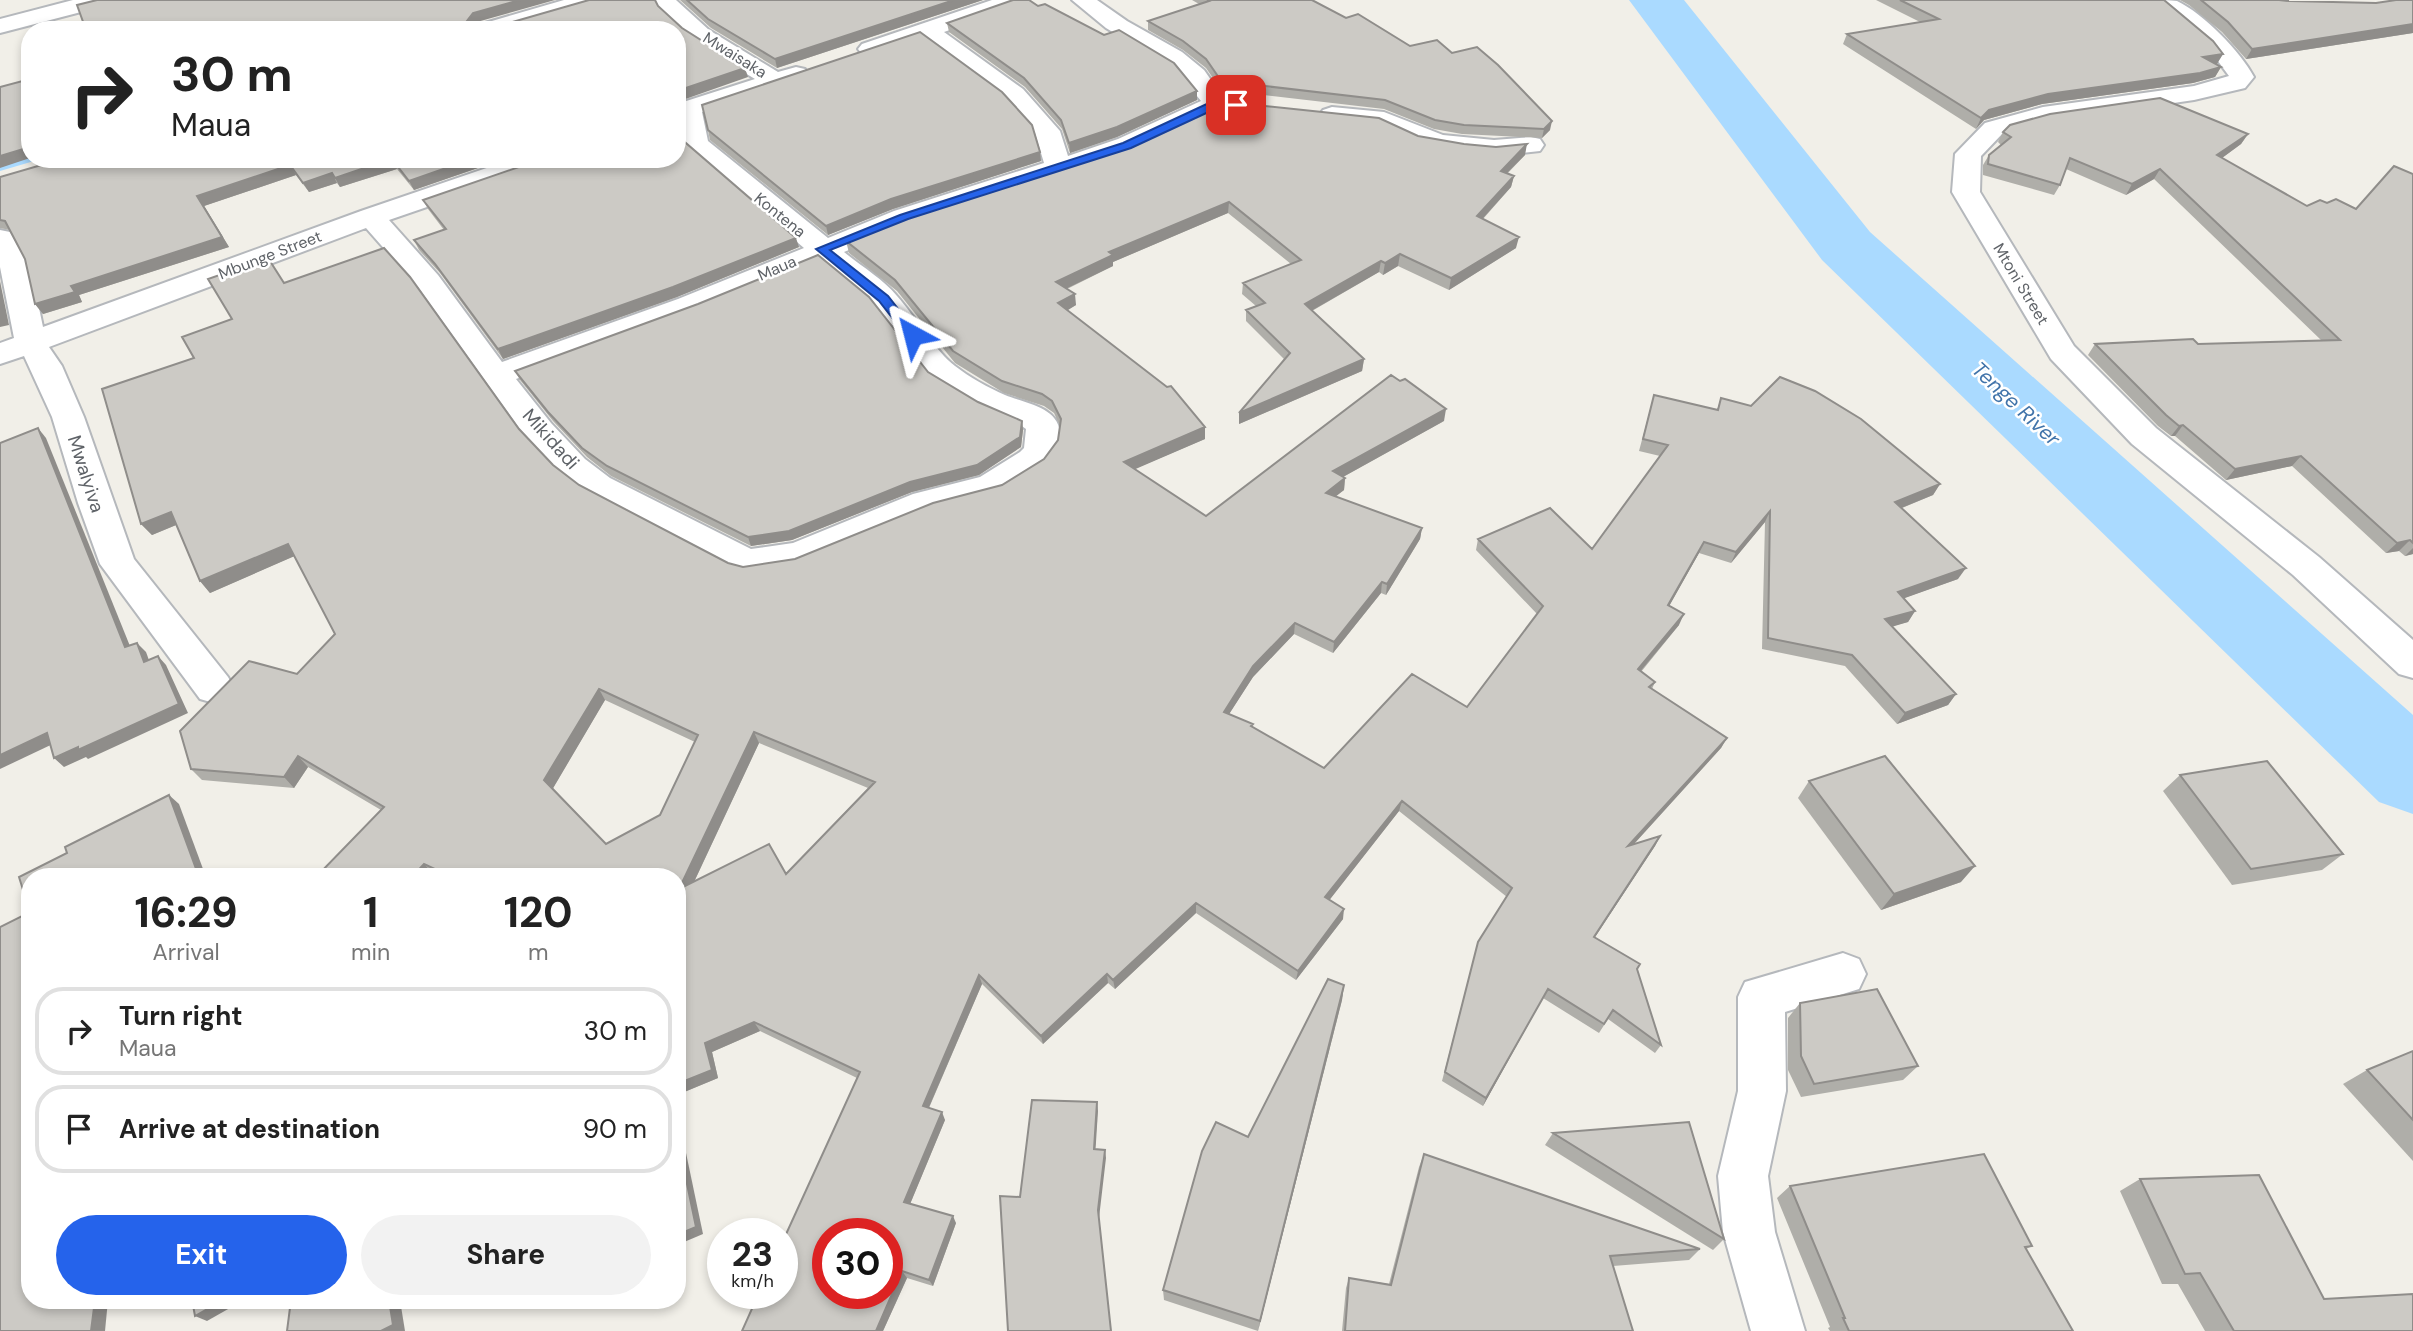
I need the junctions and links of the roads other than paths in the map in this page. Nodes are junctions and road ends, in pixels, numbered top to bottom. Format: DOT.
graph roads {
  1 [pos="100,0"];
  2 [pos="588,0"];
  3 [pos="664,0"];
  4 [pos="1014,0"];
  5 [pos="1083,0"];
  6 [pos="2161,0"];
  7 [pos="517,21"];
  8 [pos="682,21"];
  9 [pos="686,24"];
  10 [pos="0,26"];
  11 [pos="926,30"];
  12 [pos="851,56"];
  13 [pos="813,68"];
  14 [pos="776,81"];
  15 [pos="686,109"];
  16 [pos="1311,111"];
  17 [pos="686,118"];
  18 [pos="1531,145"];
  19 [pos="1058,167"];
  20 [pos="514,168"];
  21 [pos="371,217"];
  22 [pos="0,238"];
  23 [pos="821,249"];
  24 [pos="15,349"];
  25 [pos="496,375"];
  26 [pos="1044,442"];
  27 [pos="2413,663"];
  28 [pos="214,688"];
  29 [pos="1843,974"];
  30 [pos="1778,1331"];
  1 -- 10 [label="street"];
  2 -- 7 [label="street"];
  3 -- 8 [label="street, Mwaisaka"];
  4 -- 11 [label="street"];
  5 -- 19 [label="street, Maua"];
  6 -- 27 [label="street, Mtoni Street"];
  9 -- 14 [label="street, Mwaisaka"];
  11 -- 12 [label="street"];
  11 -- 19 [label="street"];
  13 -- 14 [label="street"];
  14 -- 15 [label="street"];
  16 -- 18 [label="street"];
  17 -- 23 [label="street, Kontena"];
  19 -- 23 [label="street, Maua"];
  20 -- 21 [label="street, Mbunge Street"];
  21 -- 24 [label="street, Mbunge Street"];
  21 -- 25 [label="street, Mikidadi"];
  22 -- 24 [label="street, Mwalyiva"];
  23 -- 25 [label="street, Maua"];
  23 -- 26 [label="street, Kontena"];
  24 -- 28 [label="street, Mwalyiva"];
  25 -- 26 [label="street, Mikidadi"];
  29 -- 30 [label="street"];
}
